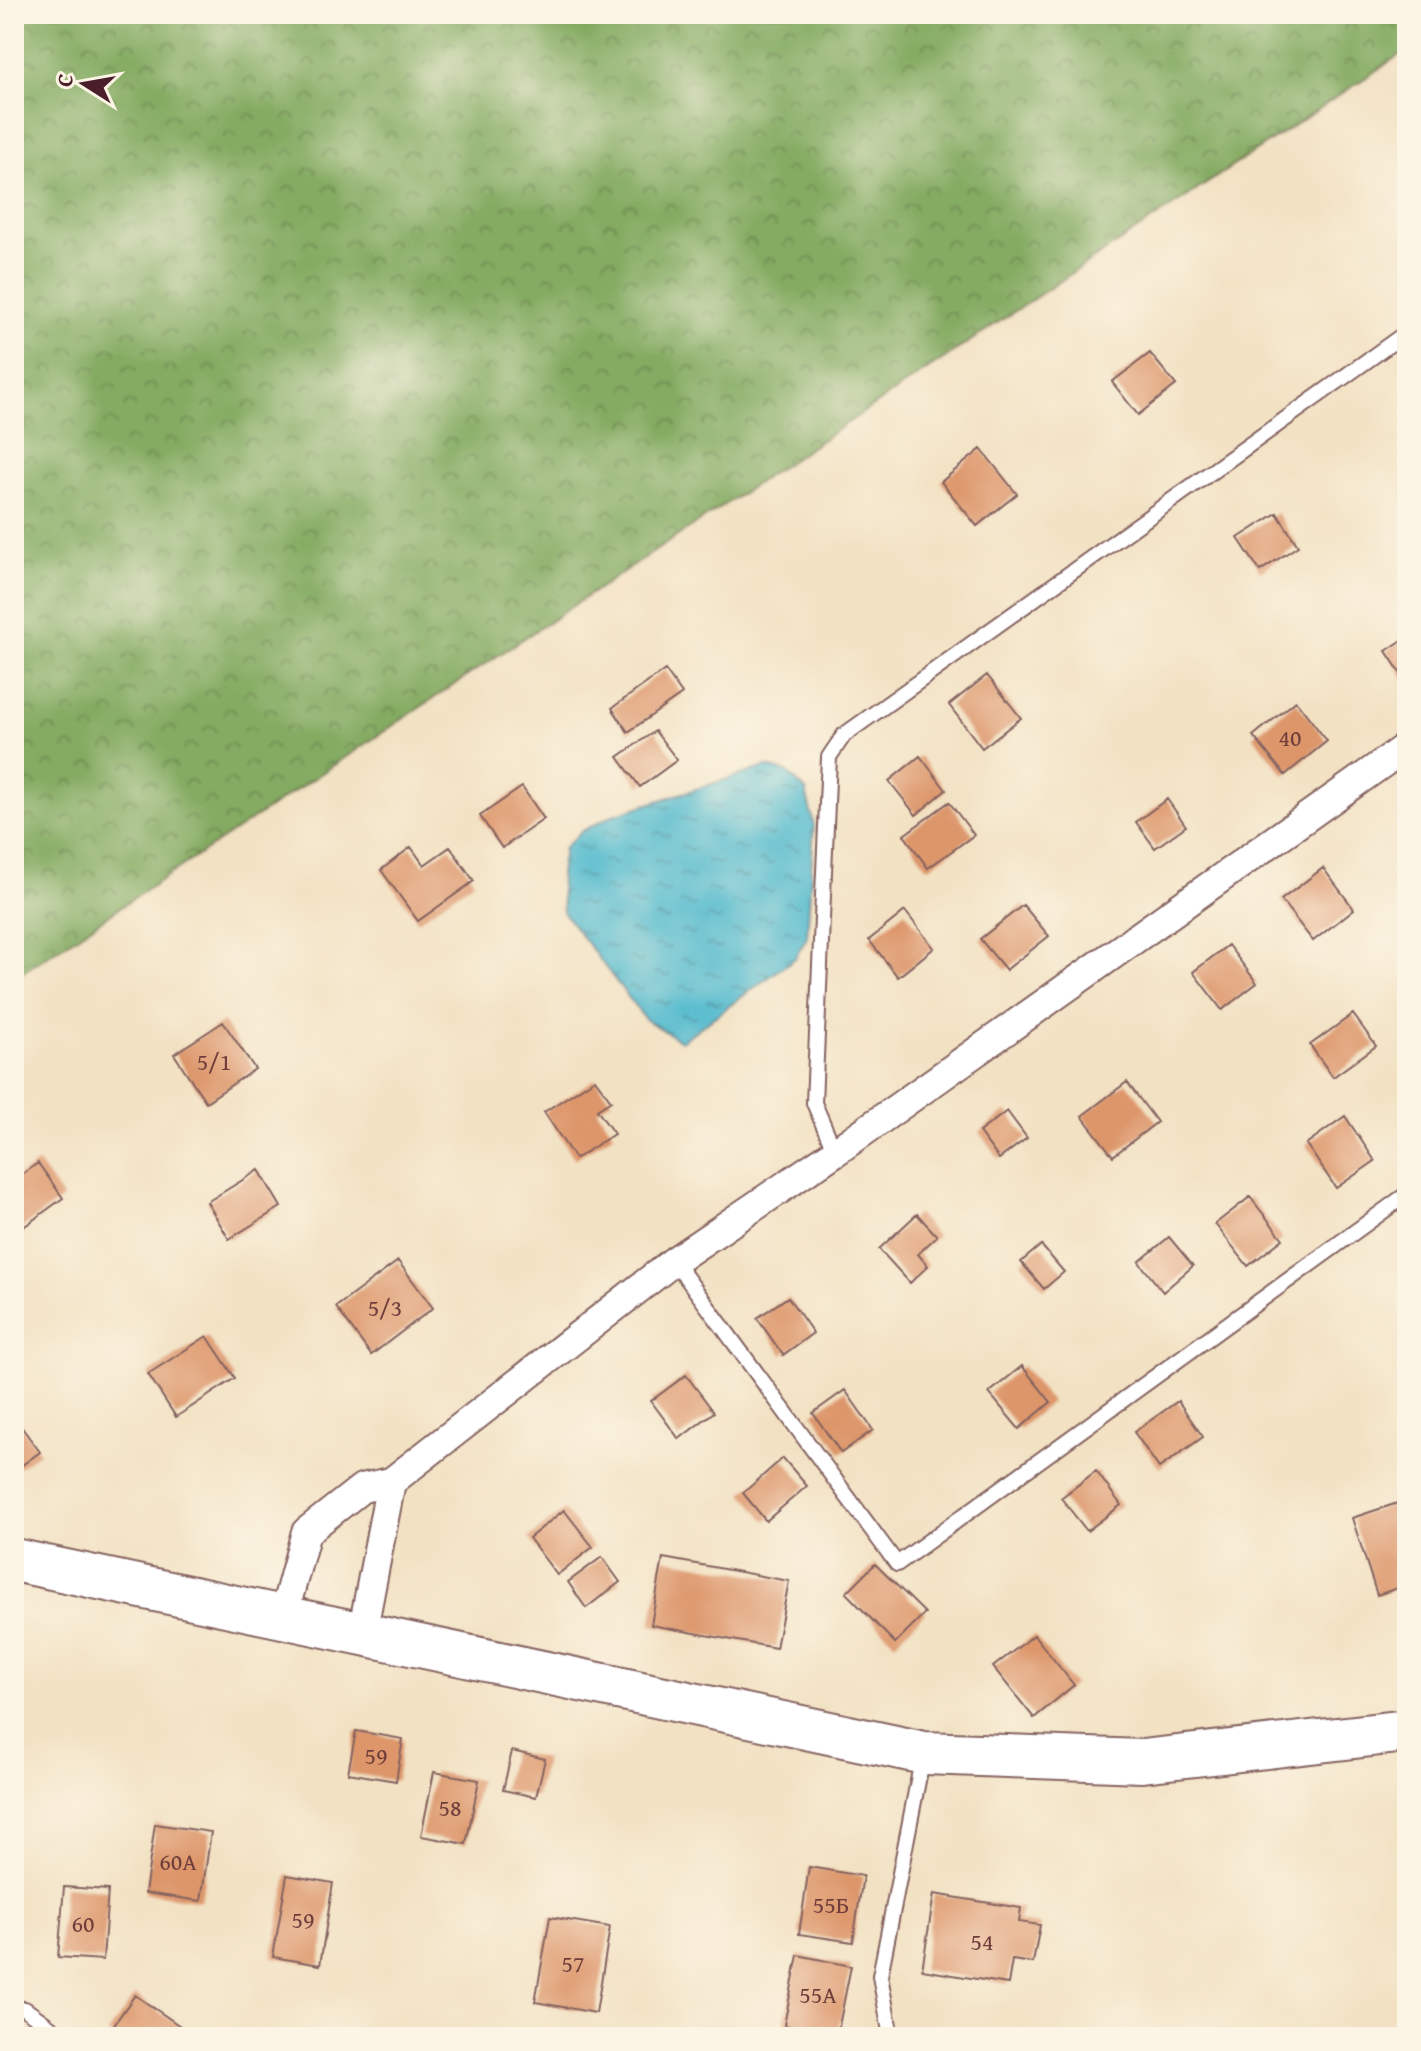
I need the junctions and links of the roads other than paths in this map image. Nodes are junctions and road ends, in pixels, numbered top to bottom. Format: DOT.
graph roads {
  1 [pos="1407,332"];
  2 [pos="1407,746"];
  3 [pos="835,1152"];
  4 [pos="1407,1194"];
  5 [pos="674,1261"];
  6 [pos="391,1482"];
  7 [pos="14,1560"];
  8 [pos="283,1617"];
  9 [pos="362,1634"];
  10 [pos="1407,1731"];
  11 [pos="924,1753"];
  12 [pos="25,2009"];
  13 [pos="64,2037"];
  14 [pos="891,2037"];
  1 -- 3 [label="lane"];
  2 -- 3 [label="street"];
  3 -- 5 [label="street"];
  4 -- 5 [label="lane"];
  5 -- 6 [label="street"];
  6 -- 8 [label="street"];
  6 -- 9 [label="street"];
  7 -- 8 [label="street"];
  8 -- 9 [label="street"];
  9 -- 11 [label="street"];
  10 -- 11 [label="street"];
  11 -- 14 [label="lane"];
  12 -- 13 [label="lane"];
}
